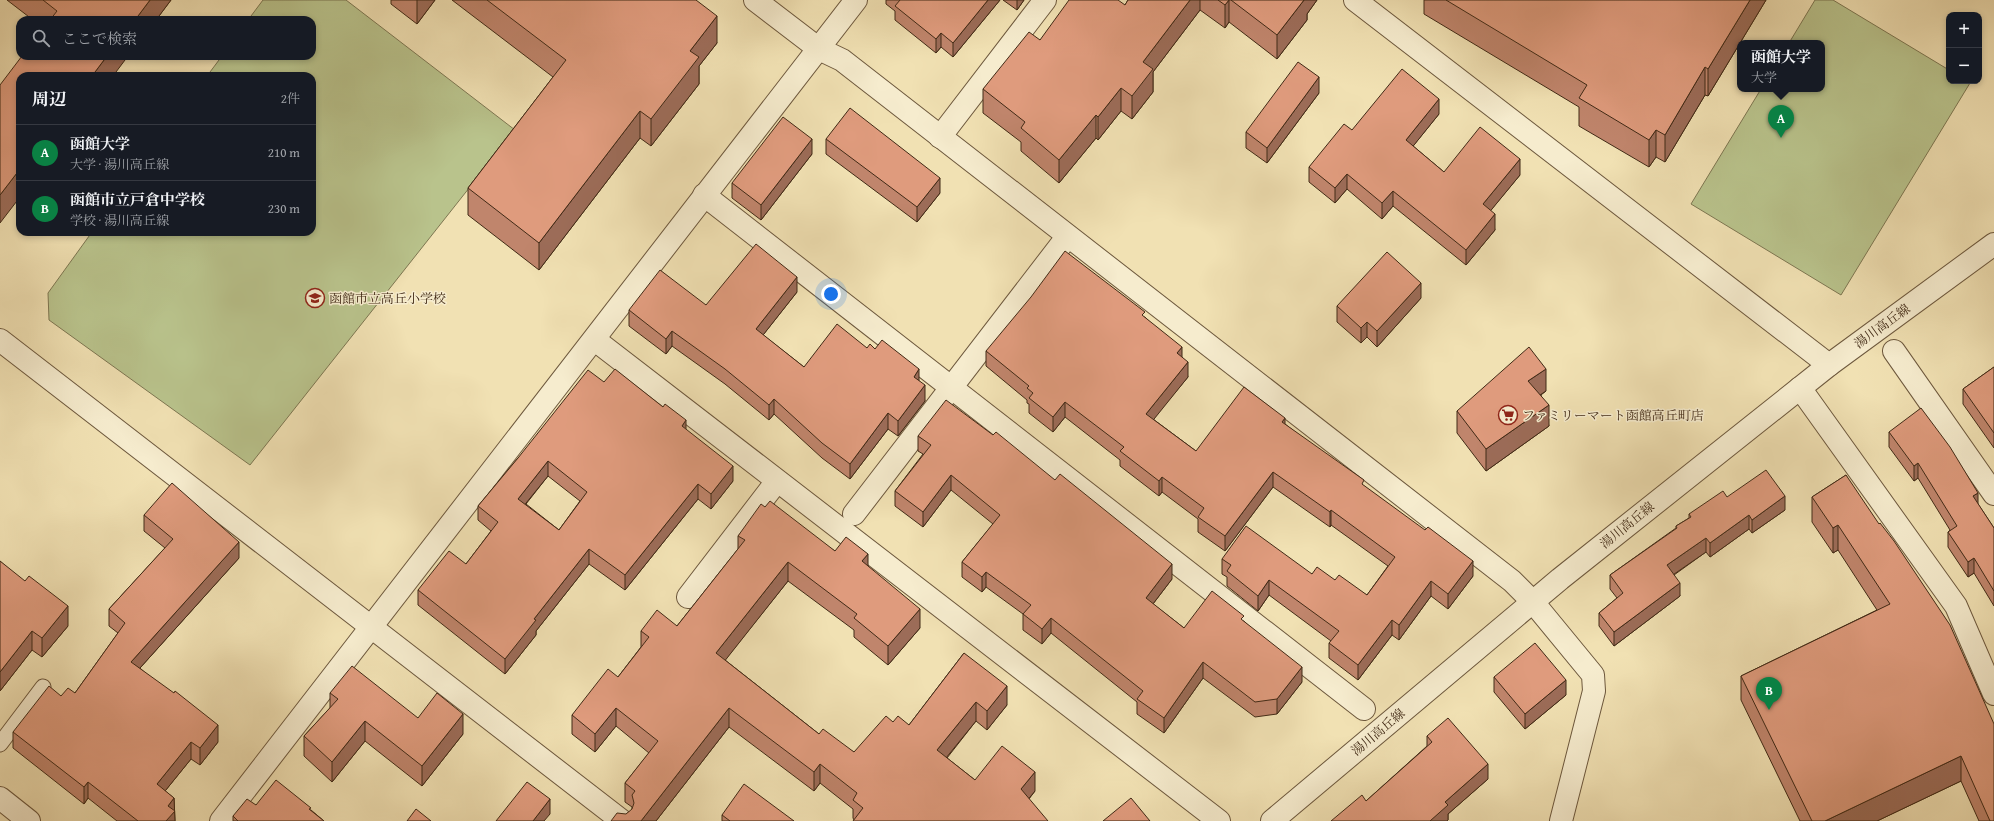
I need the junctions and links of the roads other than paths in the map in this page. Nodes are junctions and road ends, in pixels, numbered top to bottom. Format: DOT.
graph roads {
  1 [pos="755,0"];
  2 [pos="856,0"];
  3 [pos="1045,0"];
  4 [pos="1354,0"];
  5 [pos="819,49"];
  6 [pos="940,137"];
  7 [pos="704,196"];
  8 [pos="1068,237"];
  9 [pos="1994,244"];
  10 [pos="0,340"];
  11 [pos="594,340"];
  12 [pos="1894,351"];
  13 [pos="1829,365"];
  14 [pos="952,387"];
  15 [pos="1800,388"];
  16 [pos="777,481"];
  17 [pos="1994,494"];
  18 [pos="854,514"];
  19 [pos="688,597"];
  20 [pos="1533,602"];
  21 [pos="372,628"];
  22 [pos="42,687"];
  23 [pos="1994,694"];
  24 [pos="1364,709"];
  25 [pos="0,744"];
  26 [pos="0,798"];
  27 [pos="29,821"];
  28 [pos="221,821"];
  29 [pos="622,821"];
  30 [pos="1219,821"];
  31 [pos="1272,821"];
  32 [pos="1561,821"];
  1 -- 5 [label="street"];
  2 -- 5 [label="street"];
  3 -- 6 [label="street"];
  4 -- 13 [label="street"];
  5 -- 6 [label="street"];
  5 -- 7 [label="street"];
  6 -- 8 [label="street"];
  7 -- 11 [label="street"];
  7 -- 14 [label="street"];
  8 -- 14 [label="street"];
  8 -- 20 [label="street"];
  9 -- 13 [label="street, 湯川高丘線"];
  10 -- 21 [label="street"];
  11 -- 16 [label="street"];
  11 -- 21 [label="street"];
  12 -- 17 [label="street"];
  13 -- 15 [label="street, 湯川高丘線"];
  14 -- 18 [label="street"];
  14 -- 24 [label="street"];
  15 -- 20 [label="street, 湯川高丘線"];
  15 -- 23 [label="street"];
  16 -- 19 [label="street"];
  16 -- 30 [label="street"];
  20 -- 31 [label="street, 湯川高丘線"];
  20 -- 32 [label="street"];
  21 -- 28 [label="street"];
  21 -- 29 [label="street"];
  22 -- 25 [label="lane"];
  26 -- 27 [label="street"];
}
